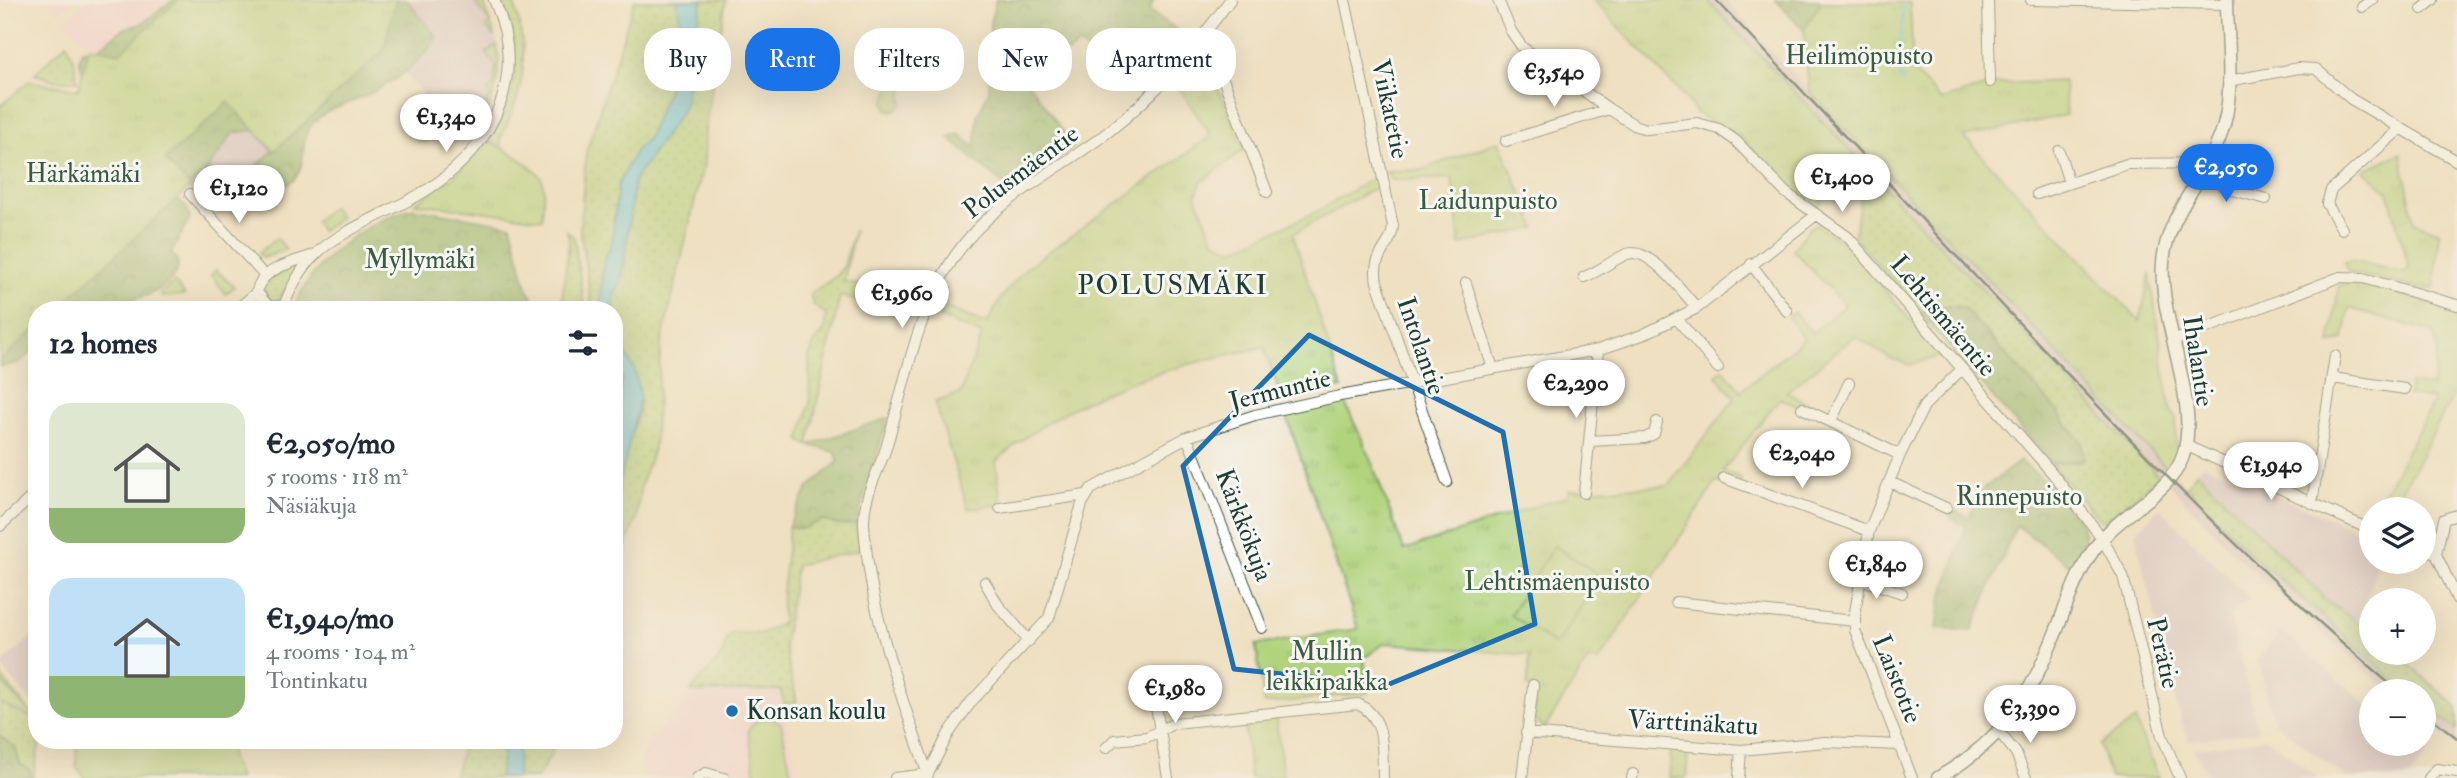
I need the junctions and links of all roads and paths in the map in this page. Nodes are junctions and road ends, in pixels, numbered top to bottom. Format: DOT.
graph roads {
  1 [pos="494,0"];
  2 [pos="1230,0"];
  3 [pos="1345,0"];
  4 [pos="1499,0"];
  5 [pos="1988,0"];
  6 [pos="2031,0"];
  7 [pos="2372,0"];
  8 [pos="2433,0"];
  9 [pos="2227,2"];
  10 [pos="2362,6"];
  11 [pos="2422,9"];
  12 [pos="1209,28"];
  13 [pos="2228,81"];
  14 [pos="1990,82"];
  15 [pos="1154,91"];
  16 [pos="1228,91"];
  17 [pos="1609,109"];
  18 [pos="2400,129"];
  19 [pos="1506,141"];
  20 [pos="2059,151"];
  21 [pos="2457,161"];
  22 [pos="2203,168"];
  23 [pos="2069,183"];
  24 [pos="1267,192"];
  25 [pos="190,194"];
  26 [pos="2037,194"];
  27 [pos="2266,200"];
  28 [pos="1816,215"];
  29 [pos="1394,226"];
  30 [pos="2342,229"];
  31 [pos="315,254"];
  32 [pos="1751,264"];
  33 [pos="265,276"];
  34 [pos="1584,277"];
  35 [pos="1466,283"];
  36 [pos="257,292"];
  37 [pos="246,301"];
  38 [pos="264,301"];
  39 [pos="287,301"];
  40 [pos="2457,305"];
  41 [pos="1697,308"];
  42 [pos="1787,311"];
  43 [pos="1677,320"];
  44 [pos="2173,341"];
  45 [pos="1598,350"];
  46 [pos="2335,356"];
  47 [pos="1718,368"];
  48 [pos="1493,369"];
  49 [pos="1961,370"];
  50 [pos="2332,379"];
  51 [pos="1849,383"];
  52 [pos="1412,384"];
  53 [pos="2405,389"];
  54 [pos="1802,408"];
  55 [pos="1831,421"];
  56 [pos="1657,422"];
  57 [pos="1187,437"];
  58 [pos="1590,441"];
  59 [pos="2185,445"];
  60 [pos="1900,455"];
  61 [pos="1724,478"];
  62 [pos="1447,482"];
  63 [pos="1890,482"];
  64 [pos="1584,493"];
  65 [pos="1085,495"];
  66 [pos="28,500"];
  67 [pos="2312,503"];
  68 [pos="1000,508"];
  69 [pos="1946,508"];
  70 [pos="2457,514"];
  71 [pos="2359,525"];
  72 [pos="0,526"];
  73 [pos="1869,531"];
  74 [pos="2102,538"];
  75 [pos="2436,554"];
  76 [pos="1860,579"];
  77 [pos="985,582"];
  78 [pos="1902,593"];
  79 [pos="2457,599"];
  80 [pos="1676,602"];
  81 [pos="1854,621"];
  82 [pos="1262,628"];
  83 [pos="1029,640"];
  84 [pos="1151,677"];
  85 [pos="1533,685"];
  86 [pos="1161,730"];
  87 [pos="1526,733"];
  88 [pos="2000,733"];
  89 [pos="1900,745"];
  90 [pos="1106,748"];
  91 [pos="1741,750"];
  92 [pos="2457,772"];
  93 [pos="928,776"];
  94 [pos="697,778"];
  95 [pos="724,778"];
  96 [pos="895,778"];
  97 [pos="1168,778"];
  98 [pos="1383,778"];
  99 [pos="1522,778"];
  100 [pos="1739,778"];
  101 [pos="1912,778"];
  102 [pos="1938,778"];
  103 [pos="2026,778"];
  104 [pos="2180,778"];
  105 [pos="2430,778"];
  1 -- 31 [label="street"];
  2 -- 12 [label="street, Polusmäentie"];
  3 -- 29 [label="street, Viikatetie"];
  4 -- 17 [label="street, Lehtismäentie"];
  5 -- 14 [label="street"];
  6 -- 9 [label="street"];
  7 -- 10 [label="street"];
  8 -- 11 [label="street"];
  9 -- 13 [label="street, Ihalantie"];
  13 -- 18 [label="street"];
  13 -- 22 [label="street, Ihalantie"];
  15 -- 93 [label="street, Polusmäentie"];
  16 -- 24 [label="street"];
  17 -- 19 [label="street"];
  17 -- 28 [label="street, Lehtismäentie"];
  18 -- 21 [label="street"];
  18 -- 30 [label="street"];
  20 -- 23 [label="street"];
  22 -- 23 [label="street"];
  22 -- 27 [label="street"];
  22 -- 44 [label="street, Ihalantie"];
  23 -- 26 [label="street"];
  25 -- 33 [label="street"];
  28 -- 32 [label="street, Jermuntie"];
  28 -- 49 [label="street, Lehtismäentie"];
  29 -- 52 [label="street, Intolantie"];
  31 -- 33 [label="street"];
  31 -- 39 [label="street"];
  32 -- 41 [label="street, Jermuntie"];
  32 -- 42 [label="street"];
  33 -- 36 [label="street"];
  34 -- 41 [label="street"];
  35 -- 48 [label="street"];
  36 -- 37 [label="street"];
  36 -- 38 [label="street"];
  40 -- 44 [label="street"];
  41 -- 43 [label="street, Jermuntie"];
  43 -- 45 [label="street, Jermuntie"];
  43 -- 47 [label="street"];
  44 -- 59 [label="street, Ihalantie"];
  45 -- 48 [label="street, Jermuntie"];
  45 -- 58 [label="street"];
  46 -- 50 [label="street"];
  48 -- 52 [label="street, Jermuntie"];
  49 -- 60 [label="street, Laistotie"];
  49 -- 74 [label="street, Lehtismäentie"];
  50 -- 53 [label="street"];
  50 -- 67 [label="street"];
  51 -- 55 [label="street"];
  52 -- 57 [label="street, Jermuntie"];
  52 -- 62 [label="street, Intolantie"];
  54 -- 55 [label="street"];
  55 -- 60 [label="street"];
  56 -- 58 [label="street"];
  57 -- 65 [label="street, Jermuntie"];
  57 -- 82 [label="street, Kärkkökuja"];
  58 -- 64 [label="street"];
  59 -- 67 [label="street"];
  59 -- 74 [label="street, Ihalantie"];
  60 -- 63 [label="street, Laistotie"];
  61 -- 73 [label="street"];
  63 -- 69 [label="street"];
  63 -- 73 [label="street, Laistotie"];
  65 -- 68 [label="street"];
  65 -- 83 [label="street"];
  66 -- 72 [label="street"];
  67 -- 71 [label="street"];
  70 -- 75 [label="street"];
  73 -- 76 [label="street, Laistotie"];
  74 -- 88 [label="street, Ihalantie"];
  74 -- 104 [label="street, Perätie"];
  75 -- 79 [label="street"];
  76 -- 78 [label="street"];
  76 -- 81 [label="street, Laistotie"];
  77 -- 83 [label="street"];
  80 -- 81 [label="street"];
  81 -- 89 [label="street, Laistotie"];
  83 -- 93 [label="street"];
  84 -- 86 [label="street"];
  85 -- 87 [label="street"];
  86 -- 90 [label="street"];
  86 -- 97 [label="street"];
  86 -- 98 [label="street"];
  87 -- 91 [label="street, Värttinäkatu"];
  87 -- 99 [label="street"];
  88 -- 102 [label="street, Ihalantie"];
  88 -- 103 [label="street"];
  89 -- 91 [label="street, Värttinäkatu"];
  89 -- 101 [label="street, Laistotie"];
  91 -- 100 [label="street"];
  92 -- 105 [label="street"];
  93 -- 96 [label="street"];
  94 -- 95 [label="street"];
}
